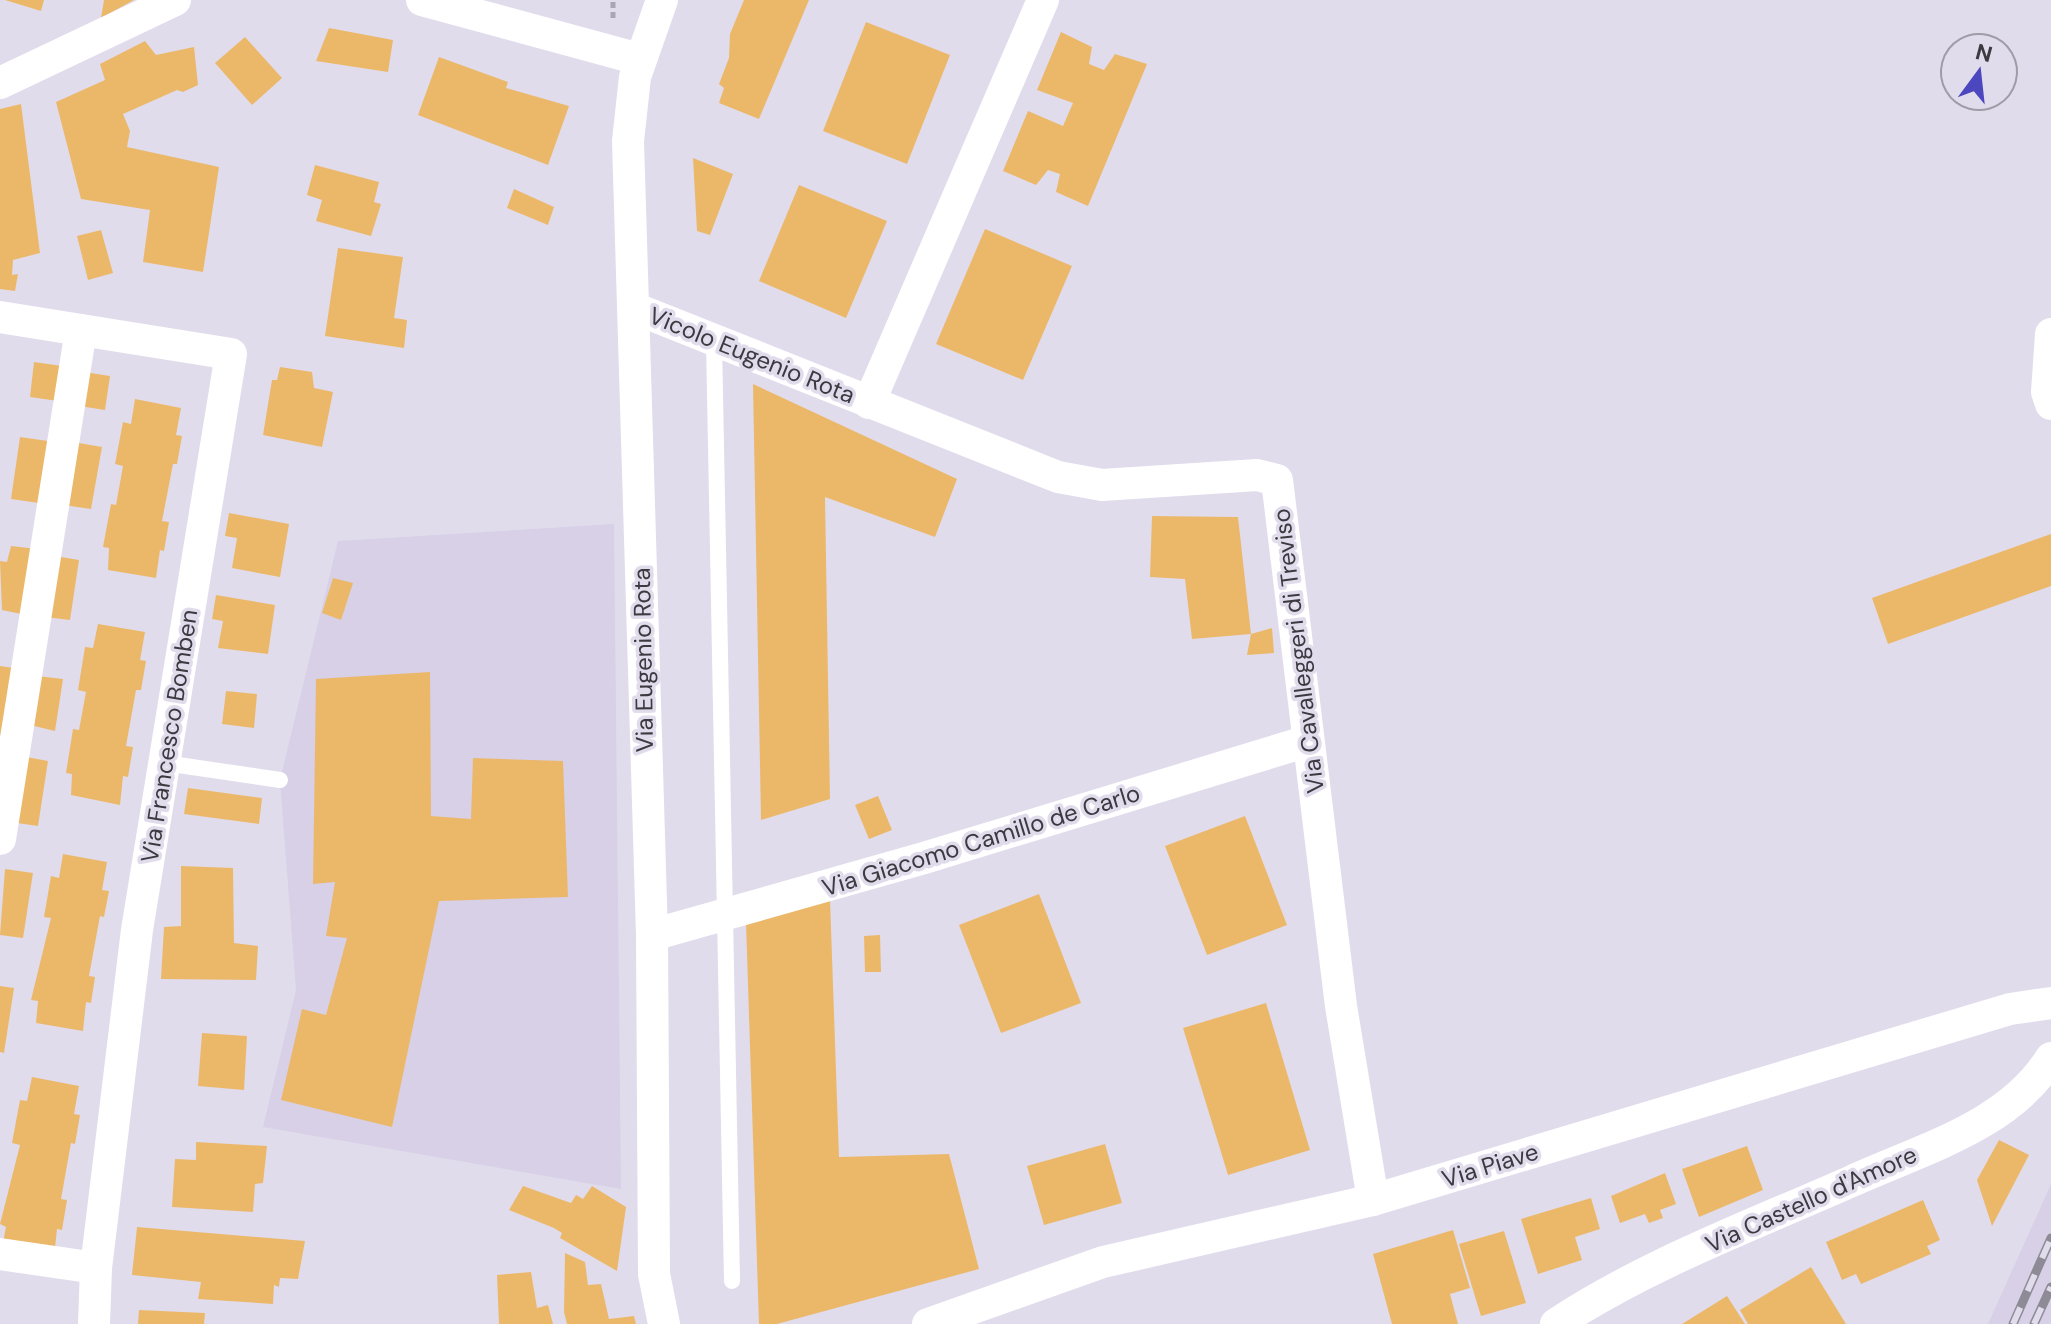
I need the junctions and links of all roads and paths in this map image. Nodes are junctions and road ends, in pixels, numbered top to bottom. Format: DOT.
graph roads {
  1 [pos="175,0"];
  2 [pos="422,0"];
  3 [pos="662,0"];
  4 [pos="1043,0"];
  5 [pos="639,59"];
  6 [pos="0,83"];
  7 [pos="634,308"];
  8 [pos="0,317"];
  9 [pos="81,330"];
  10 [pos="2051,334"];
  11 [pos="714,341"];
  12 [pos="869,403"];
  13 [pos="2051,404"];
  14 [pos="1308,741"];
  15 [pos="165,763"];
  16 [pos="280,780"];
  17 [pos="0,839"];
  18 [pos="723,917"];
  19 [pos="652,935"];
  20 [pos="2051,1003"];
  21 [pos="2051,1058"];
  22 [pos="1373,1200"];
  23 [pos="0,1254"];
  24 [pos="96,1268"];
  25 [pos="732,1281"];
  26 [pos="94,1324"];
  27 [pos="664,1324"];
  28 [pos="928,1324"];
  29 [pos="1556,1324"];
  1 -- 6 [label="street"];
  2 -- 5 [label="street"];
  3 -- 5 [label="street, Via Eugenio Rota"];
  4 -- 12 [label="street"];
  5 -- 7 [label="street, Via Eugenio Rota"];
  7 -- 11 [label="street, Vicolo Eugenio Rota"];
  7 -- 19 [label="street, Via Eugenio Rota"];
  8 -- 9 [label="street, Via Francesco Bomben"];
  9 -- 15 [label="street, Via Francesco Bomben"];
  9 -- 17 [label="street"];
  10 -- 13 [label="street"];
  11 -- 12 [label="street, Vicolo Eugenio Rota"];
  11 -- 18 [label="lane"];
  12 -- 14 [label="street, Via Cavalleggeri di Treviso"];
  14 -- 18 [label="street, Via Giacomo Camillo de Carlo"];
  14 -- 22 [label="street, Via Cavalleggeri di Treviso"];
  15 -- 16 [label="lane"];
  15 -- 24 [label="street, Via Francesco Bomben"];
  18 -- 19 [label="street, Via Giacomo Camillo de Carlo"];
  18 -- 25 [label="lane"];
  19 -- 27 [label="street, Via Eugenio Rota"];
  20 -- 22 [label="street, Via Piave"];
  21 -- 29 [label="street, Via Castello d'Amore"];
  22 -- 28 [label="street, Via Piave"];
  23 -- 24 [label="street"];
  24 -- 26 [label="street, Via Francesco Bomben"];
}
